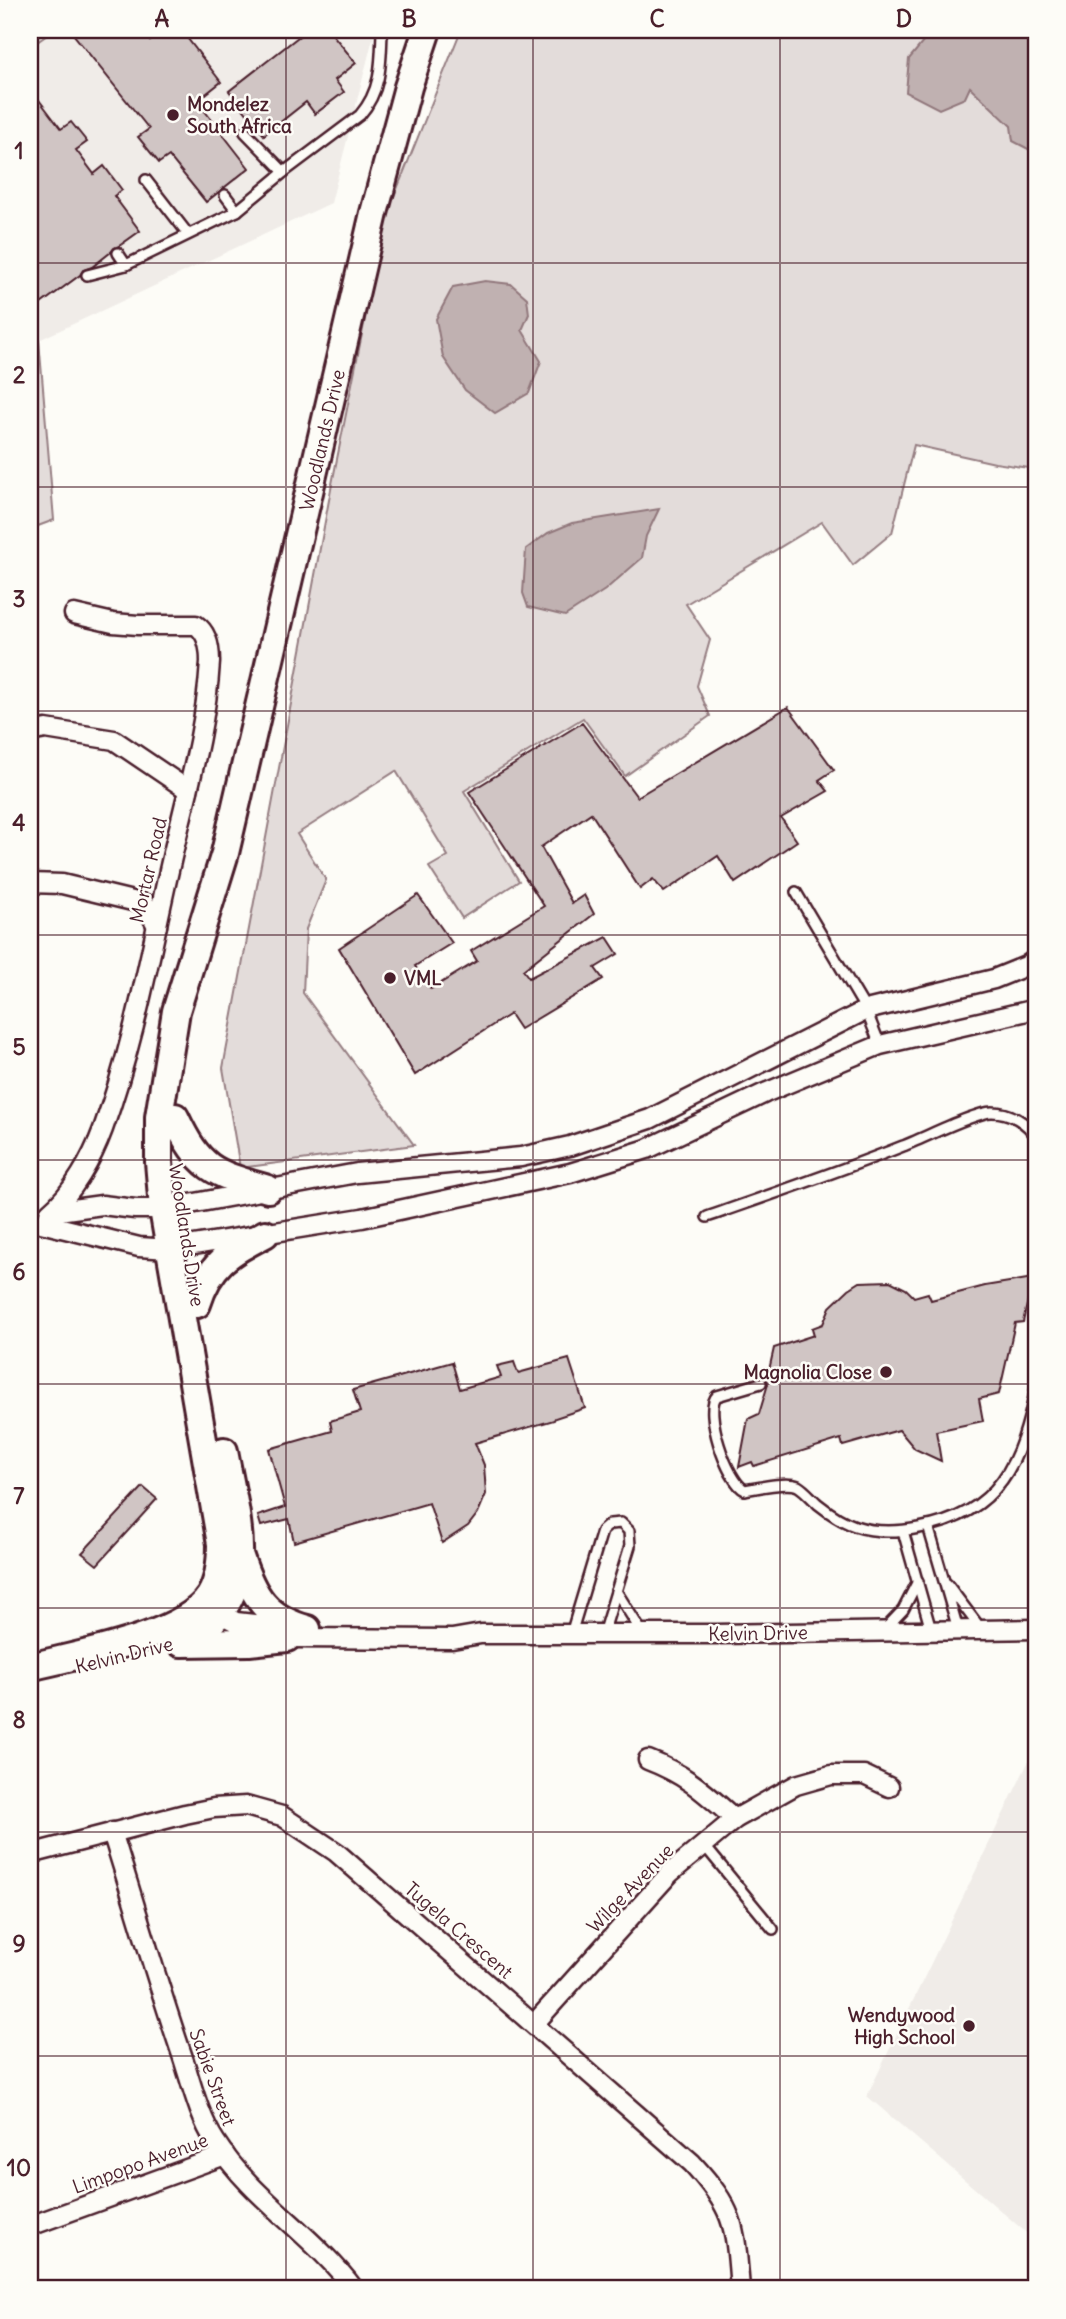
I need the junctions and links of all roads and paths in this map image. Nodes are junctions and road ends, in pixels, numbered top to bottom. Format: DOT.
graph roads {
  1 [pos="382,30"];
  2 [pos="428,30"];
  3 [pos="245,132"];
  4 [pos="284,172"];
  5 [pos="146,180"];
  6 [pos="225,195"];
  7 [pos="237,211"];
  8 [pos="188,234"];
  9 [pos="118,253"];
  10 [pos="126,265"];
  11 [pos="88,275"];
  12 [pos="74,614"];
  13 [pos="30,732"];
  14 [pos="188,790"];
  15 [pos="225,853"];
  16 [pos="30,883"];
  17 [pos="796,892"];
  18 [pos="157,926"];
  19 [pos="1036,959"];
  20 [pos="1036,1009"];
  21 [pos="866,1010"];
  22 [pos="880,1045"];
  23 [pos="175,1117"];
  24 [pos="1036,1137"];
  25 [pos="268,1189"];
  26 [pos="172,1208"];
  27 [pos="51,1212"];
  28 [pos="707,1217"];
  29 [pos="31,1222"];
  30 [pos="265,1234"];
  31 [pos="178,1248"];
  32 [pos="197,1304"];
  33 [pos="761,1383"];
  34 [pos="1036,1388"];
  35 [pos="928,1527"];
  36 [pos="903,1531"];
  37 [pos="240,1557"];
  38 [pos="918,1581"];
  39 [pos="946,1583"];
  40 [pos="616,1591"];
  41 [pos="208,1613"];
  42 [pos="958,1629"];
  43 [pos="981,1629"];
  44 [pos="1036,1629"];
  45 [pos="930,1630"];
  46 [pos="882,1631"];
  47 [pos="297,1633"];
  48 [pos="571,1634"];
  49 [pos="603,1634"];
  50 [pos="643,1634"];
  51 [pos="178,1642"];
  52 [pos="30,1667"];
  53 [pos="30,1677"];
  54 [pos="648,1759"];
  55 [pos="889,1787"];
  56 [pos="735,1819"];
  57 [pos="113,1832"];
  58 [pos="704,1845"];
  59 [pos="30,1854"];
  60 [pos="774,1929"];
  61 [pos="534,2024"];
  62 [pos="225,2155"];
  63 [pos="30,2226"];
  64 [pos="354,2289"];
  65 [pos="740,2289"];
  1 -- 4 [label="lane"];
  2 -- 15 [label="main road, Woodlands Drive"];
  3 -- 4 [label="lane"];
  4 -- 7 [label="lane"];
  5 -- 8 [label="lane"];
  6 -- 7 [label="lane"];
  7 -- 8 [label="lane"];
  8 -- 10 [label="lane"];
  9 -- 10 [label="lane"];
  10 -- 11 [label="lane"];
  12 -- 14 [label="street, Mortar Road"];
  13 -- 14 [label="street"];
  14 -- 18 [label="street, Mortar Road"];
  15 -- 23 [label="main road, Woodlands Drive"];
  15 -- 26 [label="main road, Woodlands Drive"];
  16 -- 18 [label="street"];
  17 -- 21 [label="lane"];
  18 -- 27 [label="street, Mortar Road"];
  19 -- 21 [label="street"];
  20 -- 22 [label="street"];
  21 -- 22 [label="lane"];
  21 -- 25 [label="street"];
  22 -- 30 [label="street"];
  23 -- 25 [label="main road"];
  23 -- 26 [label="main road, Woodlands Drive"];
  24 -- 28 [label="lane"];
  25 -- 26 [label="street"];
  26 -- 27 [label="street"];
  26 -- 31 [label="main road, Woodlands Drive"];
  27 -- 29 [label="street, Mortar Road"];
  29 -- 31 [label="street"];
  30 -- 31 [label="street"];
  30 -- 32 [label="main road"];
  31 -- 32 [label="main road, Woodlands Drive"];
  31 -- 41 [label="main road, Woodlands Drive"];
  32 -- 37 [label="main road, Woodlands Drive"];
  33 -- 36 [label="lane"];
  34 -- 35 [label="lane"];
  35 -- 36 [label="lane"];
  35 -- 39 [label="lane"];
  36 -- 38 [label="lane"];
  37 -- 41 [label="main road, Woodlands Drive"];
  37 -- 47 [label="main road"];
  38 -- 45 [label="lane"];
  38 -- 46 [label="lane"];
  39 -- 42 [label="lane"];
  39 -- 43 [label="lane"];
  40 -- 48 [label="lane"];
  40 -- 49 [label="lane"];
  40 -- 50 [label="lane"];
  41 -- 47 [label="street, Kelvin Drive"];
  41 -- 51 [label="main road, Kelvin Drive"];
  41 -- 52 [label="main road, Kelvin Drive"];
  42 -- 43 [label="street, Kelvin Drive"];
  42 -- 45 [label="street, Kelvin Drive"];
  43 -- 44 [label="street, Kelvin Drive"];
  45 -- 46 [label="street, Kelvin Drive"];
  46 -- 50 [label="street, Kelvin Drive"];
  47 -- 48 [label="street, Kelvin Drive"];
  47 -- 51 [label="main road"];
  48 -- 49 [label="street, Kelvin Drive"];
  49 -- 50 [label="street, Kelvin Drive"];
  51 -- 53 [label="main road, Kelvin Drive"];
  54 -- 56 [label="street"];
  55 -- 56 [label="street, Wilge Avenue"];
  56 -- 58 [label="street, Wilge Avenue"];
  57 -- 59 [label="street, Tugela Crescent"];
  57 -- 61 [label="street, Tugela Crescent"];
  57 -- 62 [label="street, Sabie Street"];
  58 -- 60 [label="lane"];
  58 -- 61 [label="street, Wilge Avenue"];
  61 -- 65 [label="street, Tugela Crescent"];
  62 -- 63 [label="street, Limpopo Avenue"];
  62 -- 64 [label="street, Sabie Street"];
}
